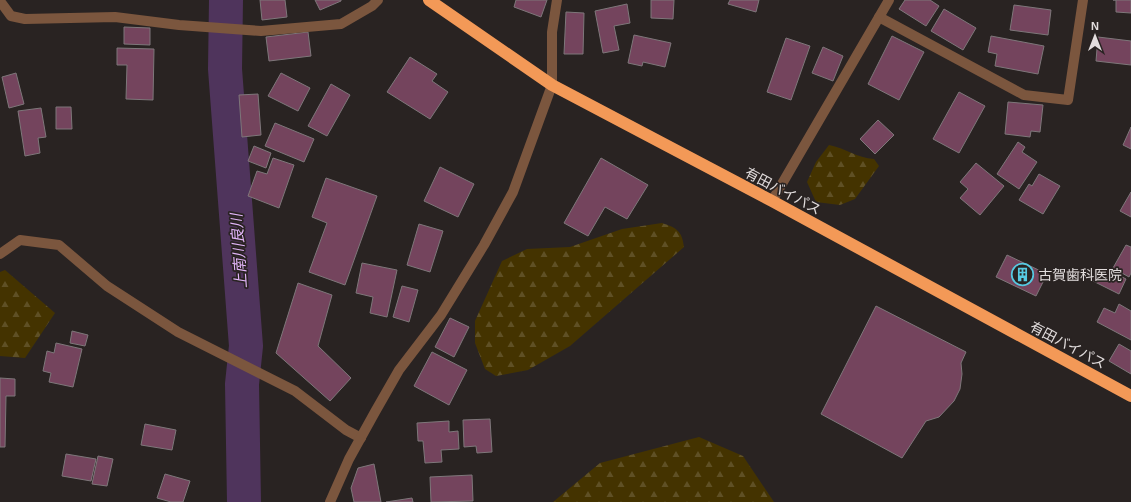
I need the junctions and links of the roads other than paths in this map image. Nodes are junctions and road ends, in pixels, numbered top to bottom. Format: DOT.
graph roads {
  1 [pos="378,0"];
  2 [pos="429,0"];
  3 [pos="556,0"];
  4 [pos="889,0"];
  5 [pos="1083,0"];
  6 [pos="0,1"];
  7 [pos="879,17"];
  8 [pos="552,85"];
  9 [pos="772,201"];
  10 [pos="0,254"];
  11 [pos="1131,396"];
  12 [pos="361,438"];
  13 [pos="330,502"];
  1 -- 6 [label="street"];
  2 -- 8 [label="highway, 有田バイパス"];
  3 -- 8 [label="street"];
  4 -- 7 [label="street"];
  5 -- 7 [label="street"];
  7 -- 9 [label="street"];
  8 -- 9 [label="highway, 有田バイパス"];
  8 -- 12 [label="street"];
  9 -- 11 [label="highway, 有田バイパス"];
  10 -- 12 [label="street"];
  12 -- 13 [label="street"];
}
